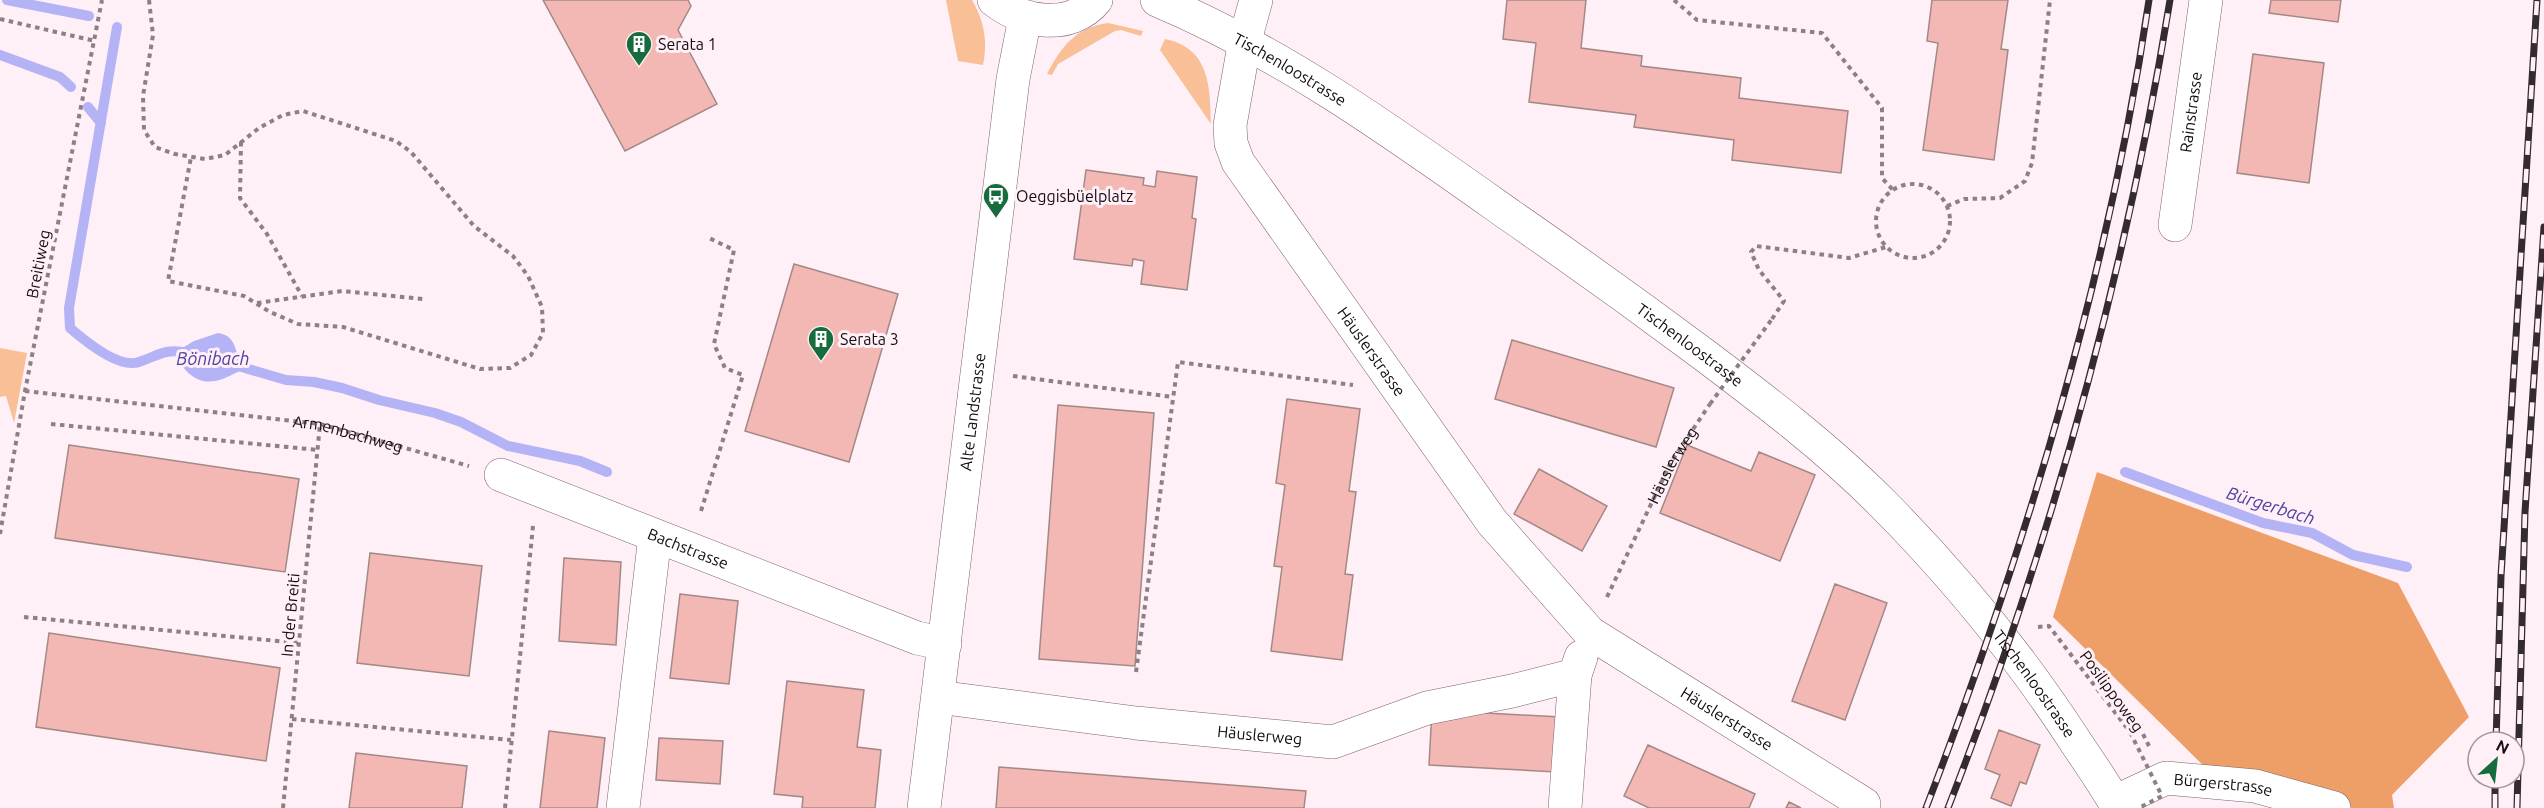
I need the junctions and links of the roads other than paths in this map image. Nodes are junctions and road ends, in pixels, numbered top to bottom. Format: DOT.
graph roads {
  1 [pos="994,0"];
  2 [pos="1096,0"];
  3 [pos="1157,0"];
  4 [pos="1256,0"];
  5 [pos="2206,0"];
  6 [pos="1025,18"];
  7 [pos="1245,40"];
  8 [pos="2175,225"];
  9 [pos="501,475"];
  10 [pos="655,536"];
  11 [pos="1590,633"];
  12 [pos="945,644"];
  13 [pos="1575,675"];
  14 [pos="938,697"];
  15 [pos="1864,804"];
  16 [pos="2124,806"];
  17 [pos="623,808"];
  18 [pos="924,808"];
  19 [pos="1565,808"];
  20 [pos="2334,808"];
  1 -- 6 [label="street"];
  2 -- 6 [label="street"];
  3 -- 7 [label="street, Tischenloostrasse"];
  4 -- 7 [label="street, Häuslerstrasse"];
  5 -- 8 [label="street, Rainstrasse"];
  6 -- 12 [label="street, Alte Landstrasse"];
  7 -- 11 [label="street, Häuslerstrasse"];
  7 -- 16 [label="street, Tischenloostrasse"];
  9 -- 10 [label="street"];
  10 -- 12 [label="street, Bachstrasse"];
  10 -- 17 [label="street, Bachstrasse"];
  11 -- 13 [label="street"];
  11 -- 15 [label="street, Häuslerstrasse"];
  12 -- 14 [label="street, Alte Landstrasse"];
  13 -- 14 [label="street, Häuslerweg"];
  13 -- 19 [label="street"];
  14 -- 18 [label="street, Alte Landstrasse"];
  16 -- 20 [label="street, Bürgerstrasse"];
}
